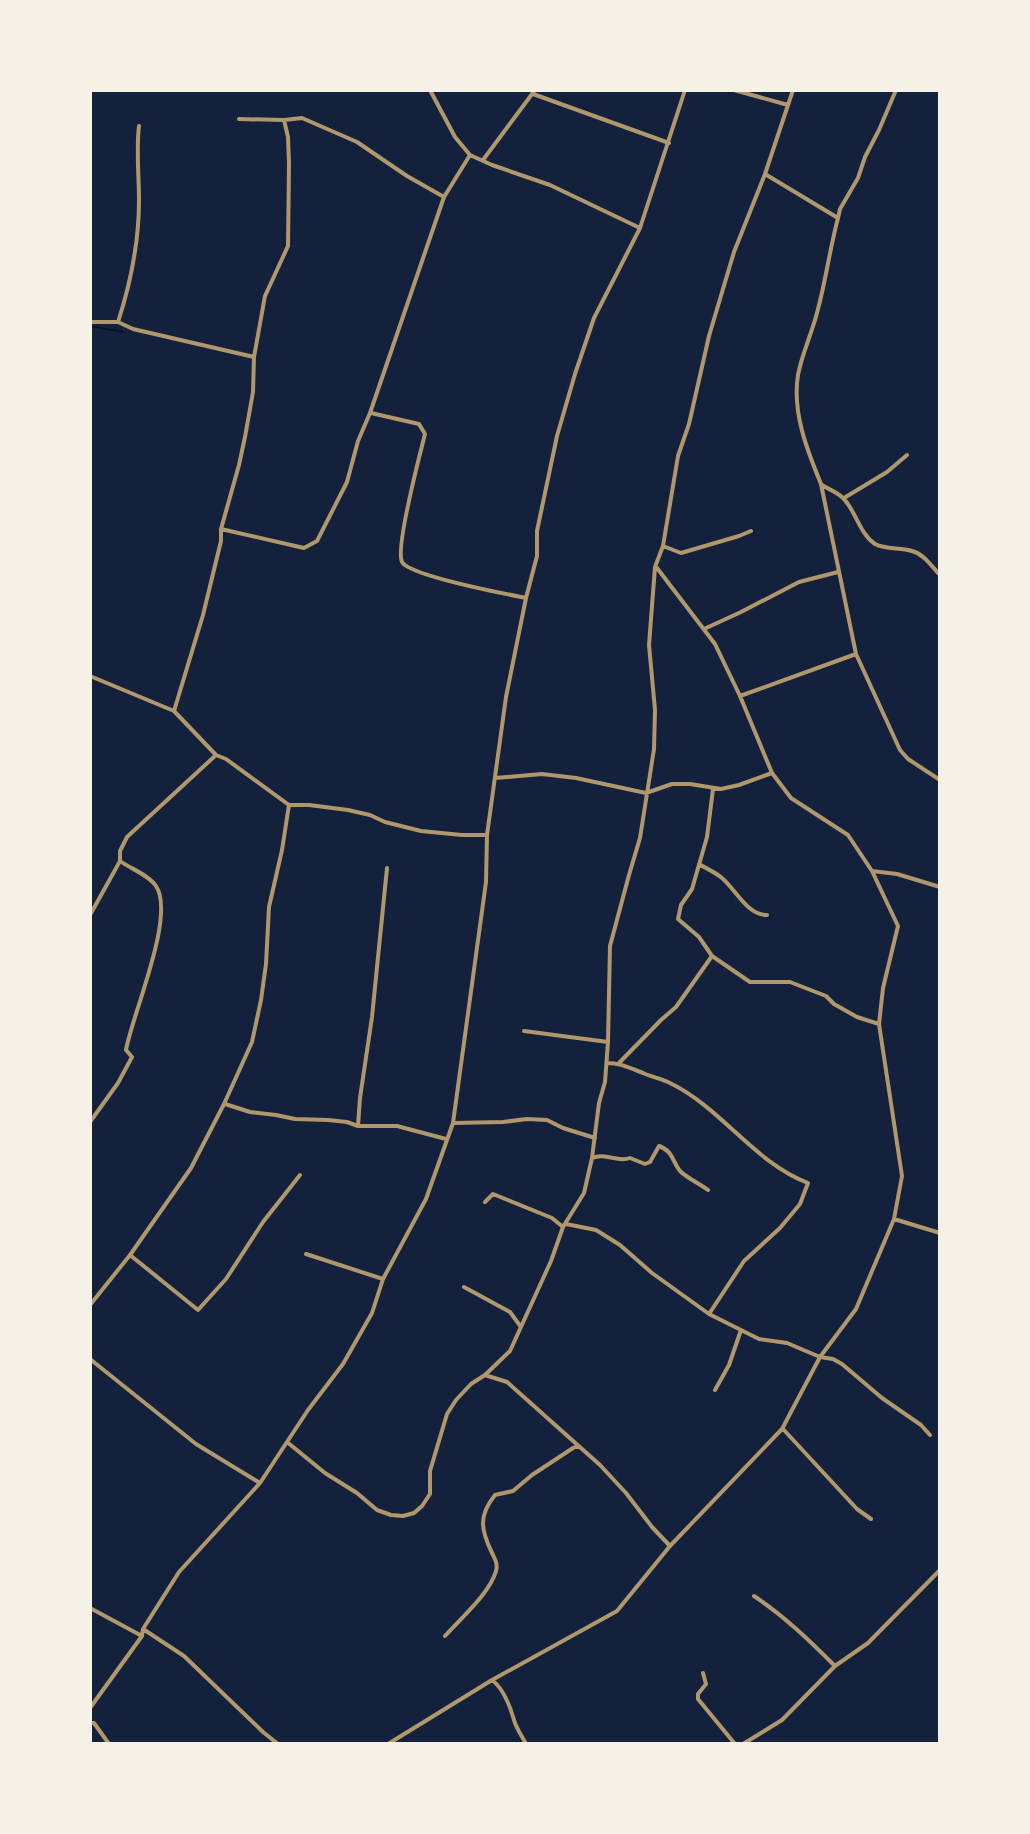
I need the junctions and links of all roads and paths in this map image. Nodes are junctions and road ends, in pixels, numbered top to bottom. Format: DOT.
graph roads {
  1 [pos="430,90"];
  2 [pos="685,90"];
  3 [pos="734,90"];
  4 [pos="793,90"];
  5 [pos="896,90"];
  6 [pos="534,92"];
  7 [pos="788,105"];
  8 [pos="239,119"];
  9 [pos="284,120"];
  10 [pos="139,126"];
  11 [pos="669,143"];
  12 [pos="470,155"];
  13 [pos="483,160"];
  14 [pos="765,174"];
  15 [pos="444,197"];
  16 [pos="838,218"];
  17 [pos="640,228"];
  18 [pos="90,322"];
  19 [pos="118,322"];
  20 [pos="254,357"];
  21 [pos="370,413"];
  22 [pos="907,455"];
  23 [pos="821,484"];
  24 [pos="844,498"];
  25 [pos="221,529"];
  26 [pos="751,531"];
  27 [pos="663,546"];
  28 [pos="655,567"];
  29 [pos="838,572"];
  30 [pos="940,575"];
  31 [pos="526,598"];
  32 [pos="704,629"];
  33 [pos="856,654"];
  34 [pos="90,676"];
  35 [pos="740,696"];
  36 [pos="174,711"];
  37 [pos="216,755"];
  38 [pos="772,773"];
  39 [pos="495,778"];
  40 [pos="940,780"];
  41 [pos="713,789"];
  42 [pos="646,793"];
  43 [pos="289,805"];
  44 [pos="487,835"];
  45 [pos="120,861"];
  46 [pos="699,864"];
  47 [pos="387,868"];
  48 [pos="872,871"];
  49 [pos="940,887"];
  50 [pos="90,915"];
  51 [pos="767,915"];
  52 [pos="712,956"];
  53 [pos="879,1024"];
  54 [pos="524,1031"];
  55 [pos="608,1042"];
  56 [pos="607,1063"];
  57 [pos="619,1063"];
  58 [pos="224,1104"];
  59 [pos="90,1122"];
  60 [pos="453,1123"];
  61 [pos="358,1126"];
  62 [pos="595,1138"];
  63 [pos="446,1139"];
  64 [pos="592,1158"];
  65 [pos="300,1175"];
  66 [pos="708,1190"];
  67 [pos="485,1202"];
  68 [pos="894,1219"];
  69 [pos="564,1225"];
  70 [pos="940,1233"];
  71 [pos="306,1254"];
  72 [pos="130,1255"];
  73 [pos="383,1279"];
  74 [pos="464,1287"];
  75 [pos="90,1305"];
  76 [pos="709,1314"];
  77 [pos="521,1327"];
  78 [pos="741,1330"];
  79 [pos="820,1357"];
  80 [pos="90,1359"];
  81 [pos="485,1375"];
  82 [pos="715,1390"];
  83 [pos="782,1429"];
  84 [pos="930,1435"];
  85 [pos="287,1442"];
  86 [pos="578,1446"];
  87 [pos="260,1483"];
  88 [pos="871,1519"];
  89 [pos="670,1546"];
  90 [pos="940,1570"];
  91 [pos="754,1596"];
  92 [pos="90,1608"];
  93 [pos="143,1632"];
  94 [pos="445,1636"];
  95 [pos="835,1666"];
  96 [pos="703,1673"];
  97 [pos="492,1680"];
  98 [pos="90,1708"];
  99 [pos="90,1723"];
  100 [pos="109,1744"];
  101 [pos="278,1744"];
  102 [pos="388,1744"];
  103 [pos="526,1744"];
  104 [pos="735,1744"];
  105 [pos="743,1744"];
  1 -- 12 [label="street"];
  2 -- 11 [label="street"];
  3 -- 7 [label="street"];
  4 -- 7 [label="street"];
  5 -- 16 [label="street"];
  6 -- 11 [label="street"];
  6 -- 13 [label="street"];
  7 -- 14 [label="street"];
  8 -- 9 [label="street"];
  9 -- 15 [label="street"];
  9 -- 20 [label="street"];
  10 -- 19 [label="street"];
  11 -- 17 [label="street"];
  12 -- 13 [label="street"];
  12 -- 15 [label="street"];
  13 -- 17 [label="street"];
  14 -- 16 [label="street"];
  14 -- 27 [label="street"];
  15 -- 21 [label="street"];
  16 -- 23 [label="street"];
  17 -- 31 [label="street"];
  18 -- 19 [label="street"];
  19 -- 20 [label="street"];
  20 -- 25 [label="street"];
  21 -- 25 [label="street"];
  21 -- 31 [label="street"];
  22 -- 24 [label="street"];
  23 -- 24 [label="street"];
  23 -- 29 [label="street"];
  24 -- 30 [label="street"];
  25 -- 36 [label="street"];
  26 -- 27 [label="street"];
  27 -- 28 [label="street"];
  28 -- 32 [label="street"];
  28 -- 42 [label="street"];
  29 -- 32 [label="street"];
  29 -- 33 [label="street"];
  31 -- 39 [label="street"];
  32 -- 35 [label="street"];
  33 -- 35 [label="street"];
  33 -- 40 [label="street"];
  34 -- 36 [label="street"];
  35 -- 38 [label="street"];
  36 -- 37 [label="street"];
  37 -- 43 [label="street"];
  37 -- 45 [label="street"];
  38 -- 41 [label="street"];
  38 -- 48 [label="street"];
  39 -- 42 [label="street"];
  39 -- 44 [label="street"];
  41 -- 42 [label="street"];
  41 -- 46 [label="street"];
  42 -- 55 [label="street"];
  43 -- 44 [label="street"];
  43 -- 58 [label="street"];
  44 -- 60 [label="street"];
  45 -- 50 [label="street"];
  45 -- 59 [label="street"];
  46 -- 51 [label="street"];
  46 -- 52 [label="street"];
  47 -- 61 [label="street"];
  48 -- 49 [label="street"];
  48 -- 53 [label="street"];
  52 -- 53 [label="street"];
  52 -- 57 [label="street"];
  53 -- 68 [label="street"];
  54 -- 55 [label="street"];
  55 -- 56 [label="street"];
  56 -- 57 [label="street"];
  56 -- 62 [label="street"];
  57 -- 76 [label="street"];
  58 -- 61 [label="street"];
  58 -- 72 [label="street"];
  60 -- 62 [label="street"];
  60 -- 63 [label="street"];
  61 -- 63 [label="street"];
  62 -- 64 [label="street"];
  63 -- 73 [label="street"];
  64 -- 66 [label="street"];
  64 -- 69 [label="street"];
  65 -- 72 [label="street"];
  67 -- 69 [label="street"];
  68 -- 70 [label="street"];
  68 -- 79 [label="street"];
  69 -- 76 [label="street"];
  69 -- 77 [label="street"];
  71 -- 73 [label="street"];
  72 -- 75 [label="street"];
  73 -- 85 [label="street"];
  74 -- 77 [label="street"];
  76 -- 78 [label="street"];
  77 -- 81 [label="street"];
  78 -- 79 [label="street"];
  78 -- 82 [label="street"];
  79 -- 83 [label="street"];
  79 -- 84 [label="street"];
  80 -- 87 [label="street"];
  81 -- 85 [label="street"];
  81 -- 86 [label="street"];
  83 -- 88 [label="street"];
  83 -- 89 [label="street"];
  85 -- 87 [label="street"];
  86 -- 89 [label="street"];
  86 -- 94 [label="street"];
  87 -- 93 [label="street"];
  89 -- 97 [label="street"];
  90 -- 95 [label="street"];
  91 -- 95 [label="street"];
  92 -- 93 [label="street"];
  93 -- 98 [label="street"];
  93 -- 101 [label="street"];
  95 -- 105 [label="street"];
  96 -- 104 [label="street"];
  97 -- 102 [label="street"];
  97 -- 103 [label="street"];
  99 -- 100 [label="street"];
}
